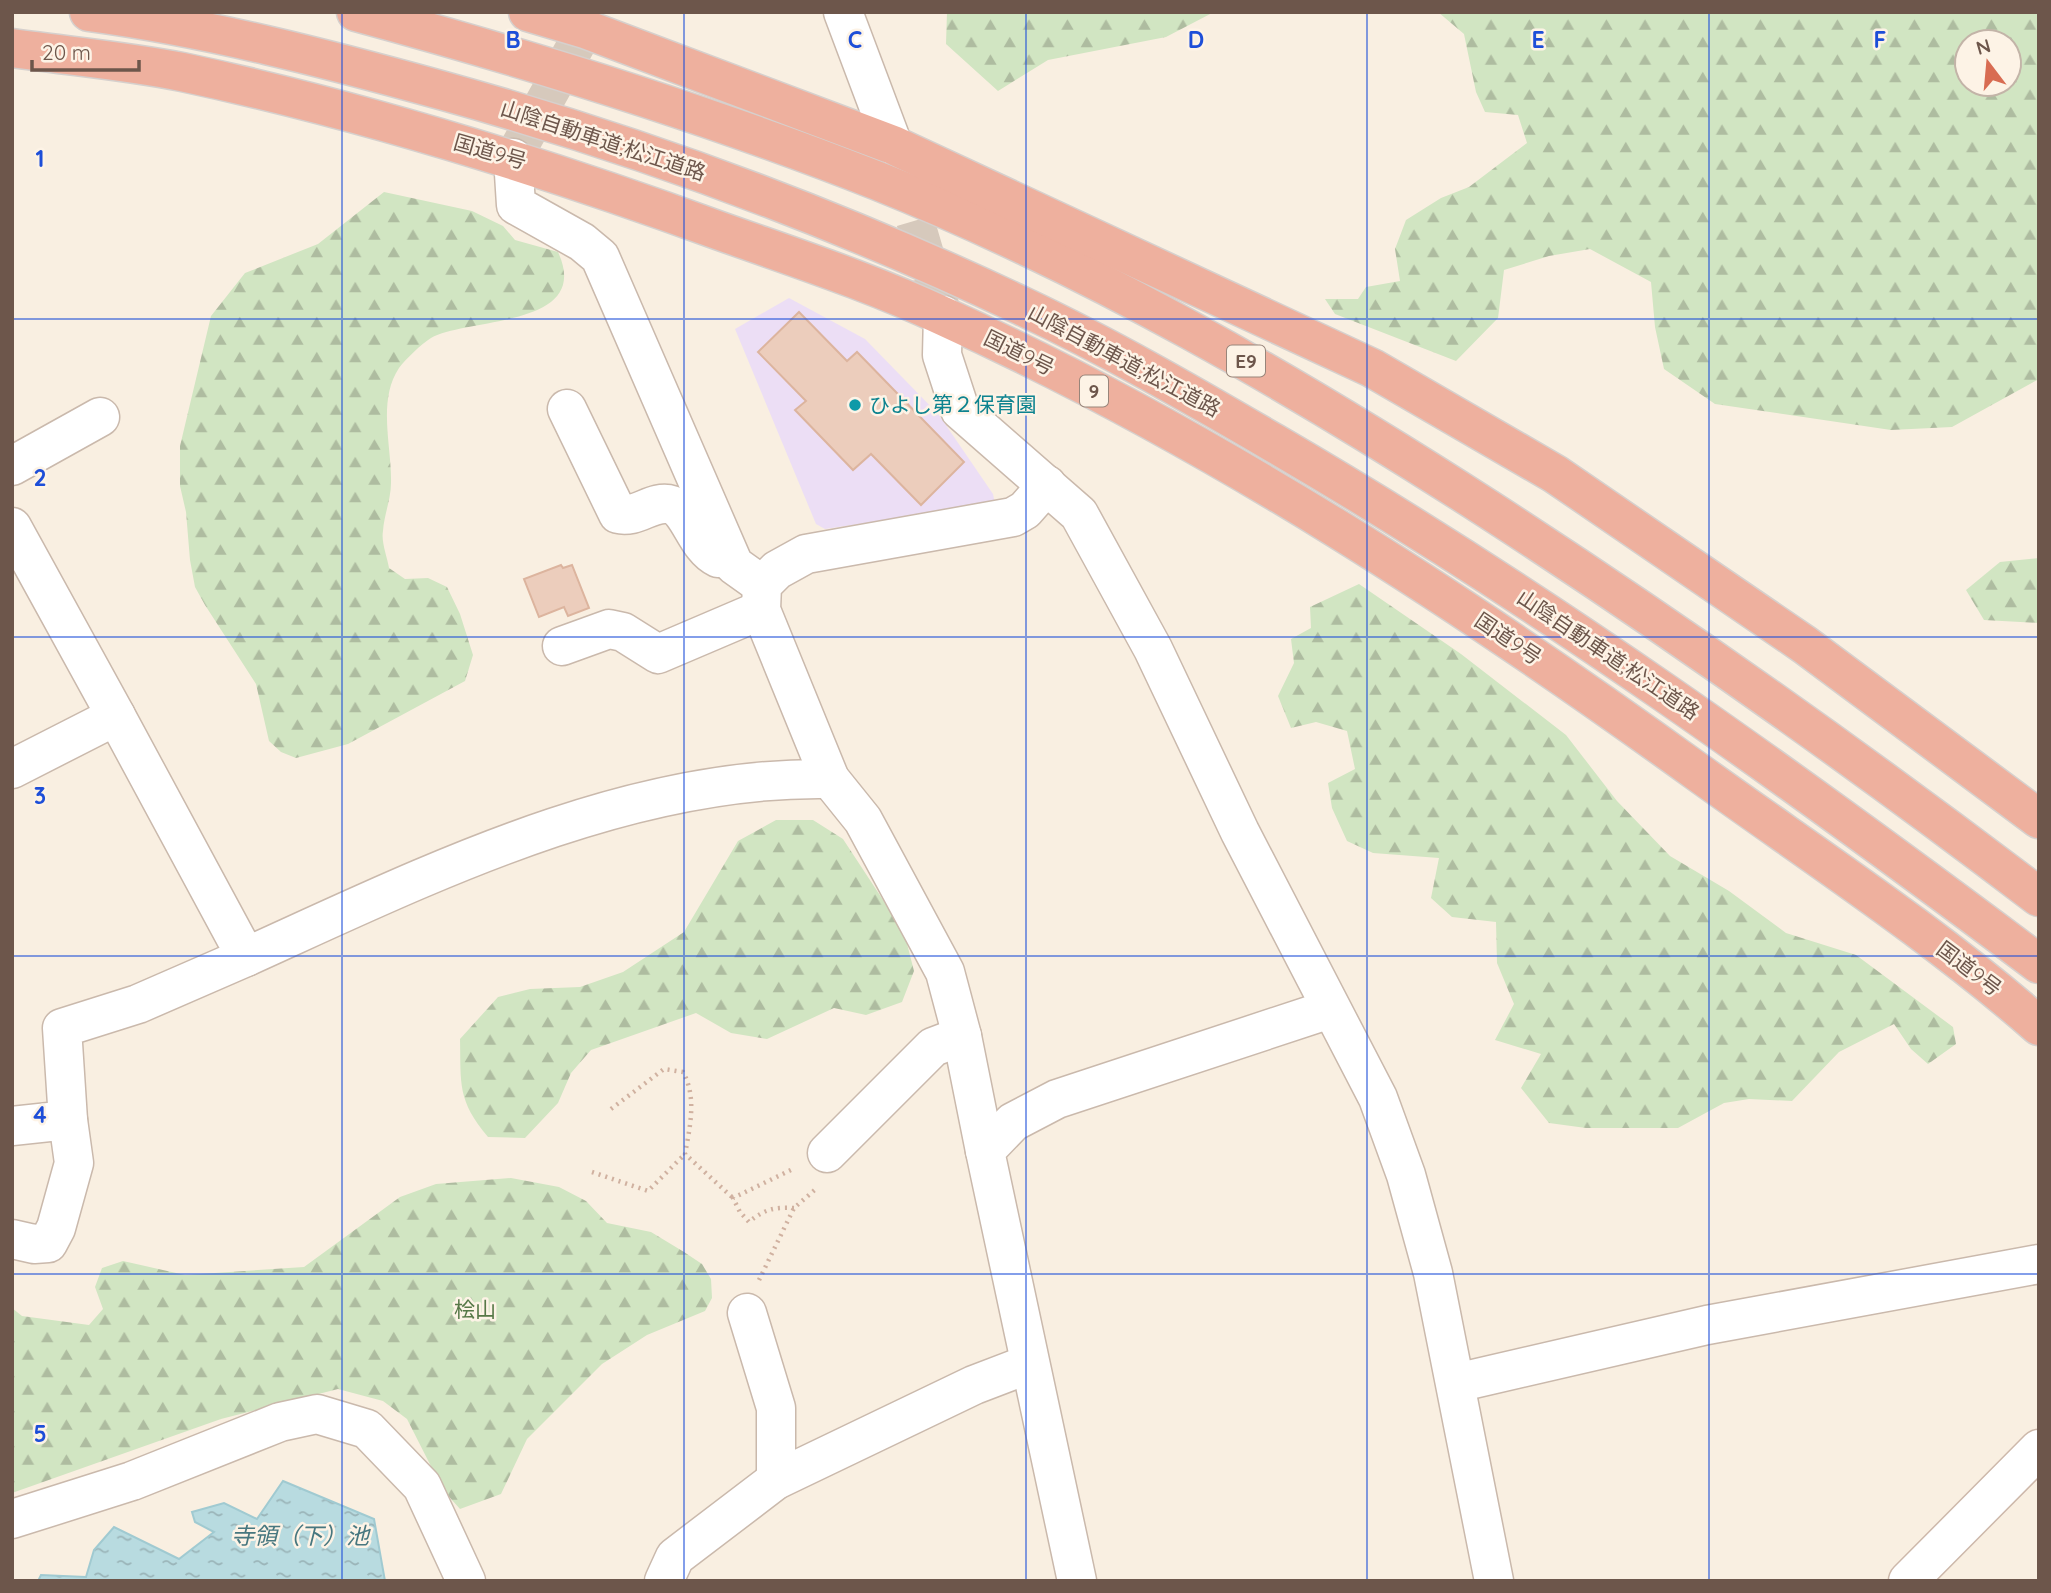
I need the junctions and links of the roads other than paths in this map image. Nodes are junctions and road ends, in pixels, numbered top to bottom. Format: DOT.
graph roads {
  1 [pos="89,12"];
  2 [pos="356,12"];
  3 [pos="528,12"];
  4 [pos="843,12"];
  5 [pos="585,21"];
  6 [pos="12,48"];
  7 [pos="893,145"];
  8 [pos="513,158"];
  9 [pos="943,315"];
  10 [pos="567,409"];
  11 [pos="100,417"];
  12 [pos="12,466"];
  13 [pos="1047,485"];
  14 [pos="12,527"];
  15 [pos="753,587"];
  16 [pos="562,646"];
  17 [pos="116,716"];
  18 [pos="12,769"];
  19 [pos="830,779"];
  20 [pos="2039,819"];
  21 [pos="2039,897"];
  22 [pos="246,957"];
  23 [pos="2039,964"];
  24 [pos="1329,1009"];
  25 [pos="2039,1026"];
  26 [pos="962,1035"];
  27 [pos="68,1120"];
  28 [pos="12,1126"];
  29 [pos="985,1151"];
  30 [pos="826,1167"];
  31 [pos="12,1239"];
  32 [pos="2039,1264"];
  33 [pos="747,1314"];
  34 [pos="1029,1364"];
  35 [pos="1456,1383"];
  36 [pos="2039,1449"];
  37 [pos="776,1480"];
  38 [pos="12,1519"];
  39 [pos="466,1581"];
  40 [pos="663,1581"];
  41 [pos="1077,1581"];
  42 [pos="1494,1581"];
  43 [pos="1908,1581"];
  1 -- 23 [label="highway, 山陰自動車道;松江道路"];
  2 -- 21 [label="highway, E9"];
  3 -- 5 [label="highway"];
  4 -- 7 [label="street"];
  5 -- 7 [label="highway"];
  6 -- 8 [label="highway, 国道9号 / 9"];
  7 -- 20 [label="highway"];
  8 -- 9 [label="highway, 国道9号 / 9"];
  8 -- 15 [label="street"];
  9 -- 13 [label="street"];
  9 -- 25 [label="highway, 国道9号 / 9"];
  10 -- 15 [label="street"];
  11 -- 12 [label="street"];
  13 -- 15 [label="street"];
  13 -- 24 [label="street"];
  14 -- 17 [label="street"];
  15 -- 16 [label="street"];
  15 -- 19 [label="street"];
  17 -- 18 [label="street"];
  17 -- 22 [label="street"];
  19 -- 22 [label="street"];
  19 -- 26 [label="street"];
  22 -- 27 [label="street"];
  24 -- 29 [label="street"];
  24 -- 35 [label="street"];
  26 -- 29 [label="street"];
  26 -- 30 [label="street"];
  27 -- 28 [label="street"];
  27 -- 31 [label="street"];
  29 -- 34 [label="street"];
  32 -- 35 [label="street"];
  33 -- 37 [label="street"];
  34 -- 37 [label="street"];
  34 -- 41 [label="street"];
  35 -- 42 [label="street"];
  36 -- 43 [label="street"];
  37 -- 40 [label="street"];
  38 -- 39 [label="street"];
}
